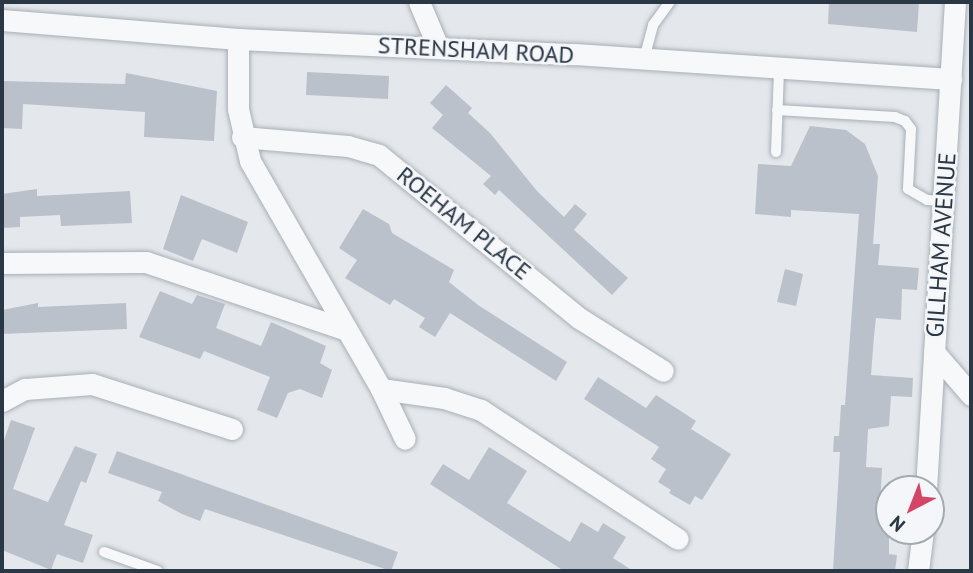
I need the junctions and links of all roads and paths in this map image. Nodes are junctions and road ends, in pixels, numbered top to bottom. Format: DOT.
graph roads {
  1 [pos="419,2"];
  2 [pos="670,2"];
  3 [pos="955,2"];
  4 [pos="2,20"];
  5 [pos="238,39"];
  6 [pos="438,47"];
  7 [pos="644,59"];
  8 [pos="779,69"];
  9 [pos="951,79"];
  10 [pos="777,110"];
  11 [pos="242,137"];
  12 [pos="776,152"];
  13 [pos="944,201"];
  14 [pos="2,263"];
  15 [pos="345,329"];
  16 [pos="934,352"];
  17 [pos="663,371"];
  18 [pos="381,389"];
  19 [pos="971,394"];
  20 [pos="2,401"];
  21 [pos="232,429"];
  22 [pos="405,439"];
  23 [pos="927,475"];
  24 [pos="678,539"];
  25 [pos="921,545"];
  26 [pos="104,552"];
  27 [pos="158,571"];
  28 [pos="918,571"];
  1 -- 6 [label="street"];
  2 -- 7 [label="lane"];
  3 -- 9 [label="street, GILLHAM AVENUE"];
  4 -- 5 [label="street, STRENSHAM ROAD"];
  5 -- 6 [label="street, STRENSHAM ROAD"];
  5 -- 11 [label="street"];
  6 -- 7 [label="street, STRENSHAM ROAD"];
  7 -- 8 [label="street, STRENSHAM ROAD"];
  8 -- 9 [label="street, STRENSHAM ROAD"];
  8 -- 10 [label="lane"];
  9 -- 13 [label="street, GILLHAM AVENUE"];
  10 -- 12 [label="lane"];
  10 -- 13 [label="lane"];
  11 -- 15 [label="street"];
  11 -- 17 [label="street, ROEHAM PLACE"];
  13 -- 16 [label="street, GILLHAM AVENUE"];
  14 -- 15 [label="street"];
  15 -- 18 [label="street"];
  16 -- 19 [label="street"];
  16 -- 23 [label="street, GILLHAM AVENUE"];
  18 -- 22 [label="street"];
  18 -- 24 [label="street"];
  20 -- 21 [label="street"];
  25 -- 28 [label="street"];
  26 -- 27 [label="lane"];
}
